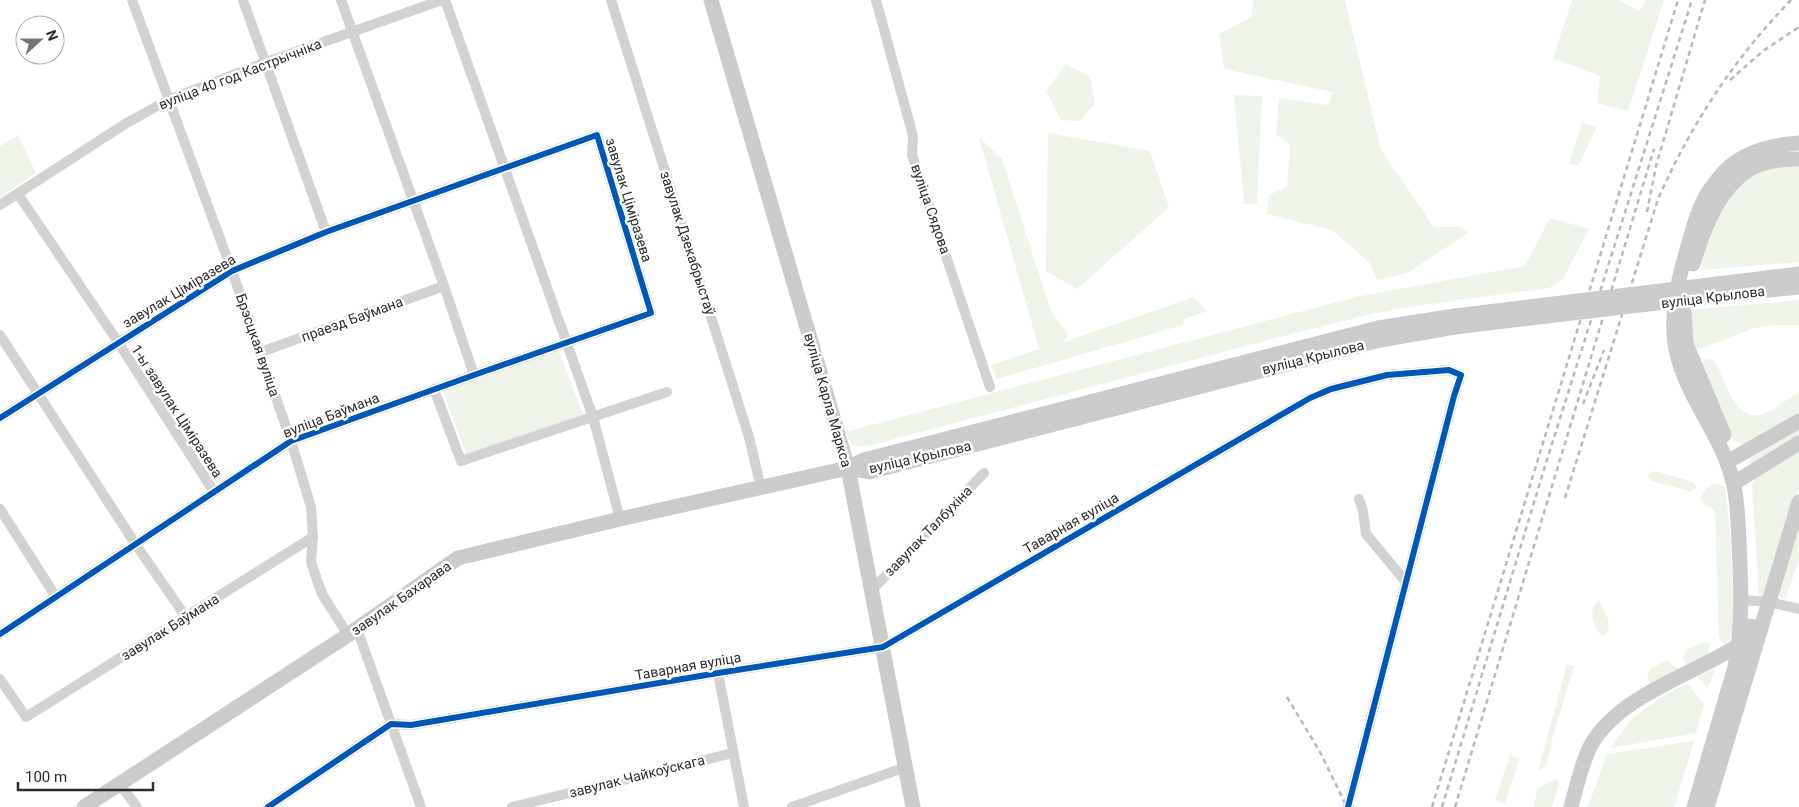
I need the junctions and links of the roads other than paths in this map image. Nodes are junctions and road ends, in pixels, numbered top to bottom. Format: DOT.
graph roads {
  1 [pos="132,0"];
  2 [pos="243,0"];
  3 [pos="342,0"];
  4 [pos="444,0"];
  5 [pos="612,0"];
  6 [pos="711,0"];
  7 [pos="876,0"];
  8 [pos="352,31"];
  9 [pos="264,63"];
  10 [pos="168,100"];
  11 [pos="1799,143"];
  12 [pos="1799,158"];
  13 [pos="504,168"];
  14 [pos="18,194"];
  15 [pos="413,201"];
  16 [pos="0,205"];
  17 [pos="326,232"];
  18 [pos="232,271"];
  19 [pos="1799,274"];
  20 [pos="444,286"];
  21 [pos="1799,287"];
  22 [pos="1734,288"];
  23 [pos="651,313"];
  24 [pos="0,335"];
  25 [pos="118,342"];
  26 [pos="566,343"];
  27 [pos="261,352"];
  28 [pos="474,375"];
  29 [pos="990,387"];
  30 [pos="434,389"];
  31 [pos="667,392"];
  32 [pos="38,393"];
  33 [pos="593,417"];
  34 [pos="0,418"];
  35 [pos="1799,421"];
  36 [pos="291,441"];
  37 [pos="1799,443"];
  38 [pos="1731,461"];
  39 [pos="848,468"];
  40 [pos="984,473"];
  41 [pos="1737,481"];
  42 [pos="761,488"];
  43 [pos="214,492"];
  44 [pos="1359,499"];
  45 [pos="1799,502"];
  46 [pos="0,509"];
  47 [pos="620,520"];
  48 [pos="314,537"];
  49 [pos="136,545"];
  50 [pos="1406,582"];
  51 [pos="872,590"];
  52 [pos="56,597"];
  53 [pos="1747,600"];
  54 [pos="1769,602"];
  55 [pos="1799,609"];
  56 [pos="186,617"];
  57 [pos="352,632"];
  58 [pos="0,634"];
  59 [pos="1739,645"];
  60 [pos="883,647"];
  61 [pos="1748,667"];
  62 [pos="718,673"];
  63 [pos="0,679"];
  64 [pos="391,724"];
  65 [pos="733,753"];
  66 [pos="906,767"];
  67 [pos="119,783"];
  68 [pos="84,807"];
  69 [pos="137,807"];
  70 [pos="268,807"];
  71 [pos="421,807"];
  72 [pos="512,807"];
  73 [pos="744,807"];
  74 [pos="792,807"];
  75 [pos="913,807"];
  76 [pos="1348,807"];
  77 [pos="1571,807"];
  78 [pos="1694,807"];
  79 [pos="1707,807"];
  1 -- 10 [label="street, Брэсцкая вуліца"];
  2 -- 9 [label="street"];
  3 -- 8 [label="street"];
  4 -- 8 [label="street, вуліца 40 год Кастрычніка"];
  4 -- 13 [label="street"];
  5 -- 42 [label="street, завулак Дзекабрыстаў"];
  6 -- 39 [label="main road, вуліца Карла Маркса"];
  7 -- 29 [label="street, вуліца Сядова"];
  8 -- 9 [label="street, вуліца 40 год Кастрычніка"];
  8 -- 15 [label="street"];
  9 -- 10 [label="street, вуліца 40 год Кастрычніка"];
  9 -- 17 [label="street"];
  10 -- 14 [label="street, вуліца 40 год Кастрычніка"];
  10 -- 18 [label="street, Брэсцкая вуліца"];
  11 -- 38 [label="main road"];
  12 -- 38 [label="main road"];
  13 -- 15 [label="street, завулак Ціміразева"];
  13 -- 23 [label="street, завулак Ціміразева"];
  13 -- 26 [label="street"];
  14 -- 16 [label="street, вуліца 40 год Кастрычніка"];
  14 -- 25 [label="street, 1-ы завулак Ціміразева"];
  15 -- 17 [label="street, завулак Ціміразева"];
  15 -- 20 [label="street"];
  17 -- 18 [label="street, завулак Ціміразева"];
  18 -- 25 [label="street, завулак Ціміразева"];
  18 -- 27 [label="street, Брэсцкая вуліца"];
  19 -- 22 [label="main road, вуліца Крылова"];
  20 -- 27 [label="street, праезд Баўмана"];
  20 -- 28 [label="street"];
  21 -- 22 [label="main road, вуліца Крылова"];
  22 -- 39 [label="main road, вуліца Крылова, bridge"];
  23 -- 26 [label="street, вуліца Баўмана"];
  24 -- 32 [label="street"];
  25 -- 32 [label="street, завулак Ціміразева"];
  25 -- 43 [label="street, 1-ы завулак Ціміразева"];
  26 -- 28 [label="street, вуліца Баўмана"];
  26 -- 33 [label="street"];
  27 -- 36 [label="street, Брэсцкая вуліца"];
  28 -- 30 [label="street, вуліца Баўмана"];
  30 -- 33 [label="street"];
  30 -- 36 [label="street, вуліца Баўмана"];
  31 -- 33 [label="street"];
  32 -- 34 [label="street, завулак Ціміразева"];
  32 -- 49 [label="street"];
  33 -- 47 [label="street"];
  35 -- 38 [label="main road"];
  36 -- 43 [label="street, вуліца Баўмана"];
  36 -- 48 [label="street, Брэсцкая вуліца"];
  37 -- 41 [label="main road"];
  38 -- 41 [label="main road"];
  39 -- 42 [label="main road, завулак Бахарава"];
  39 -- 51 [label="main road, вуліца Карла Маркса"];
  40 -- 51 [label="street, завулак Талбухіна"];
  41 -- 53 [label="main road"];
  42 -- 47 [label="main road, завулак Бахарава"];
  43 -- 49 [label="street, вуліца Баўмана"];
  44 -- 50 [label="street"];
  45 -- 54 [label="main road"];
  46 -- 52 [label="street"];
  47 -- 57 [label="main road, завулак Бахарава"];
  48 -- 56 [label="street, завулак Баўмана"];
  48 -- 57 [label="street, Брэсцкая вуліца"];
  49 -- 52 [label="street, вуліца Баўмана"];
  49 -- 56 [label="street"];
  50 -- 60 [label="street, Таварная вуліца"];
  50 -- 76 [label="street, Таварная вуліца"];
  51 -- 60 [label="main road, вуліца Карла Маркса"];
  52 -- 58 [label="street, вуліца Баўмана"];
  53 -- 54 [label="street"];
  53 -- 59 [label="main road"];
  53 -- 61 [label="main road"];
  54 -- 55 [label="street"];
  54 -- 61 [label="main road"];
  56 -- 63 [label="street, завулак Баўмана"];
  57 -- 64 [label="street, Брэсцкая вуліца"];
  57 -- 67 [label="main road, завулак Бахарава"];
  59 -- 77 [label="main road"];
  59 -- 78 [label="main road"];
  60 -- 62 [label="street, Таварная вуліца"];
  60 -- 66 [label="main road, вуліца Карла Маркса"];
  61 -- 79 [label="main road"];
  62 -- 64 [label="street, Таварная вуліца"];
  62 -- 65 [label="street"];
  64 -- 70 [label="street"];
  64 -- 71 [label="street, Брэсцкая вуліца"];
  65 -- 72 [label="street, завулак Чайкоўскага"];
  65 -- 73 [label="street"];
  66 -- 74 [label="street"];
  66 -- 75 [label="main road, вуліца Карла Маркса"];
  67 -- 68 [label="main road, завулак Бахарава"];
  67 -- 69 [label="street"];
}
